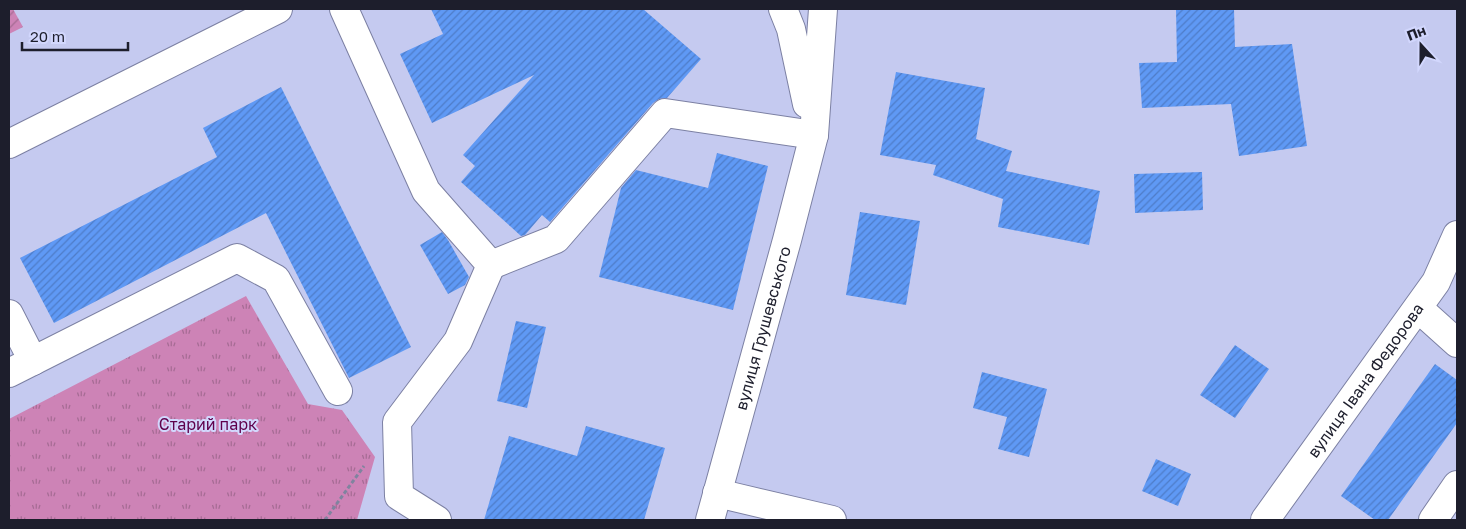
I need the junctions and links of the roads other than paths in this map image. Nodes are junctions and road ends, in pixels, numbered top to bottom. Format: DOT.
graph roads {
  1 [pos="278,9"];
  2 [pos="344,9"];
  3 [pos="783,9"];
  4 [pos="823,9"];
  5 [pos="814,135"];
  6 [pos="9,144"];
  7 [pos="1457,235"];
  8 [pos="491,265"];
  9 [pos="1418,308"];
  10 [pos="9,314"];
  11 [pos="1457,343"];
  12 [pos="33,361"];
  13 [pos="9,374"];
  14 [pos="338,390"];
  15 [pos="1457,485"];
  16 [pos="717,494"];
  17 [pos="438,520"];
  18 [pos="710,520"];
  19 [pos="832,520"];
  20 [pos="1266,520"];
  21 [pos="1433,520"];
  1 -- 6 [label="main road"];
  2 -- 8 [label="main road"];
  3 -- 5 [label="main road, вулиця Грушевського"];
  4 -- 5 [label="main road, вулиця Грушевського"];
  5 -- 8 [label="main road"];
  5 -- 16 [label="main road, вулиця Грушевського"];
  7 -- 9 [label="main road, вулиця Івана Федорова"];
  8 -- 17 [label="main road"];
  9 -- 11 [label="main road"];
  9 -- 20 [label="main road, вулиця Івана Федорова"];
  10 -- 12 [label="main road"];
  12 -- 13 [label="main road"];
  12 -- 14 [label="main road"];
  15 -- 21 [label="main road"];
  16 -- 18 [label="main road, вулиця Грушевського"];
  16 -- 19 [label="main road"];
}
